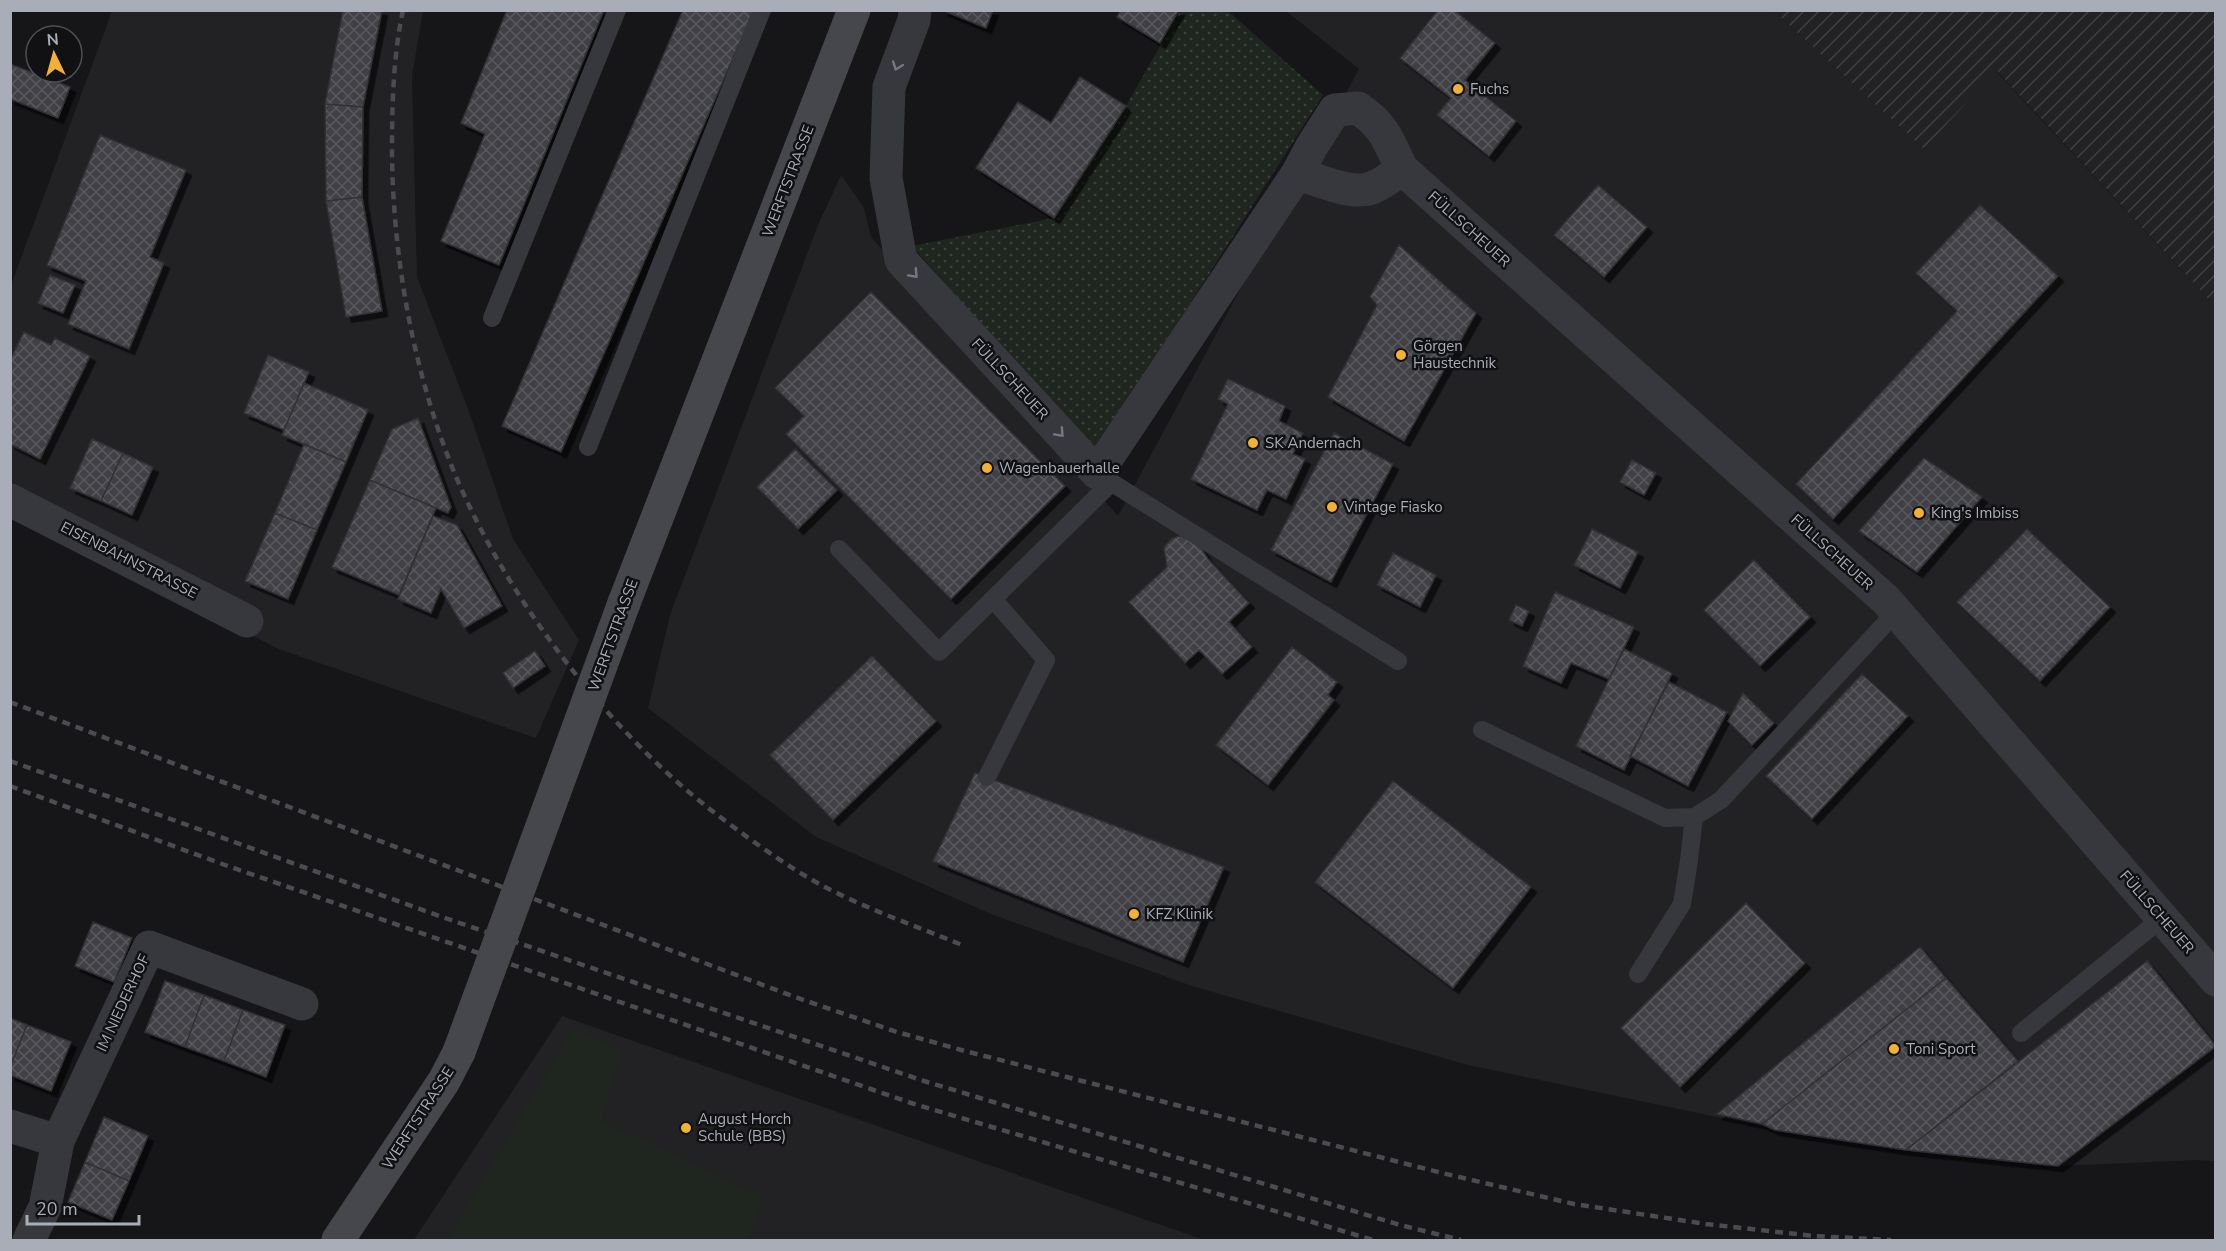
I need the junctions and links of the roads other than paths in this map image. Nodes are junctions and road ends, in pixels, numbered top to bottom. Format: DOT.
graph roads {
  1 [pos="617,10"];
  2 [pos="762,10"];
  3 [pos="854,10"];
  4 [pos="915,10"];
  5 [pos="1402,169"];
  6 [pos="1297,174"];
  7 [pos="492,318"];
  8 [pos="588,447"];
  9 [pos="1104,478"];
  10 [pos="10,500"];
  11 [pos="839,549"];
  12 [pos="993,599"];
  13 [pos="1897,612"];
  14 [pos="247,621"];
  15 [pos="1398,661"];
  16 [pos="1482,730"];
  17 [pos="987,777"];
  18 [pos="1694,817"];
  19 [pos="2162,918"];
  20 [pos="1638,974"];
  21 [pos="2216,980"];
  22 [pos="302,1005"];
  23 [pos="2021,1033"];
  24 [pos="10,1125"];
  25 [pos="58,1141"];
  26 [pos="29,1240"];
  27 [pos="338,1240"];
  1 -- 7 [label="lane"];
  2 -- 8 [label="lane"];
  3 -- 27 [label="street, WERFTSTRASSE, bridge"];
  4 -- 9 [label="street, FÜLLSCHEUER, one-way"];
  5 -- 6 [label="street"];
  5 -- 6 [label="street, FÜLLSCHEUER"];
  5 -- 13 [label="street, FÜLLSCHEUER"];
  6 -- 9 [label="street, FÜLLSCHEUER"];
  9 -- 12 [label="lane"];
  9 -- 15 [label="lane"];
  10 -- 14 [label="street, EISENBAHNSTRASSE"];
  11 -- 12 [label="lane"];
  12 -- 17 [label="lane"];
  13 -- 18 [label="lane"];
  13 -- 19 [label="street, FÜLLSCHEUER"];
  16 -- 18 [label="lane"];
  18 -- 20 [label="lane"];
  19 -- 21 [label="street, FÜLLSCHEUER"];
  19 -- 23 [label="lane"];
  22 -- 25 [label="street, IM NIEDERHOF"];
  24 -- 25 [label="street"];
  25 -- 26 [label="street, IM NIEDERHOF"];
}
